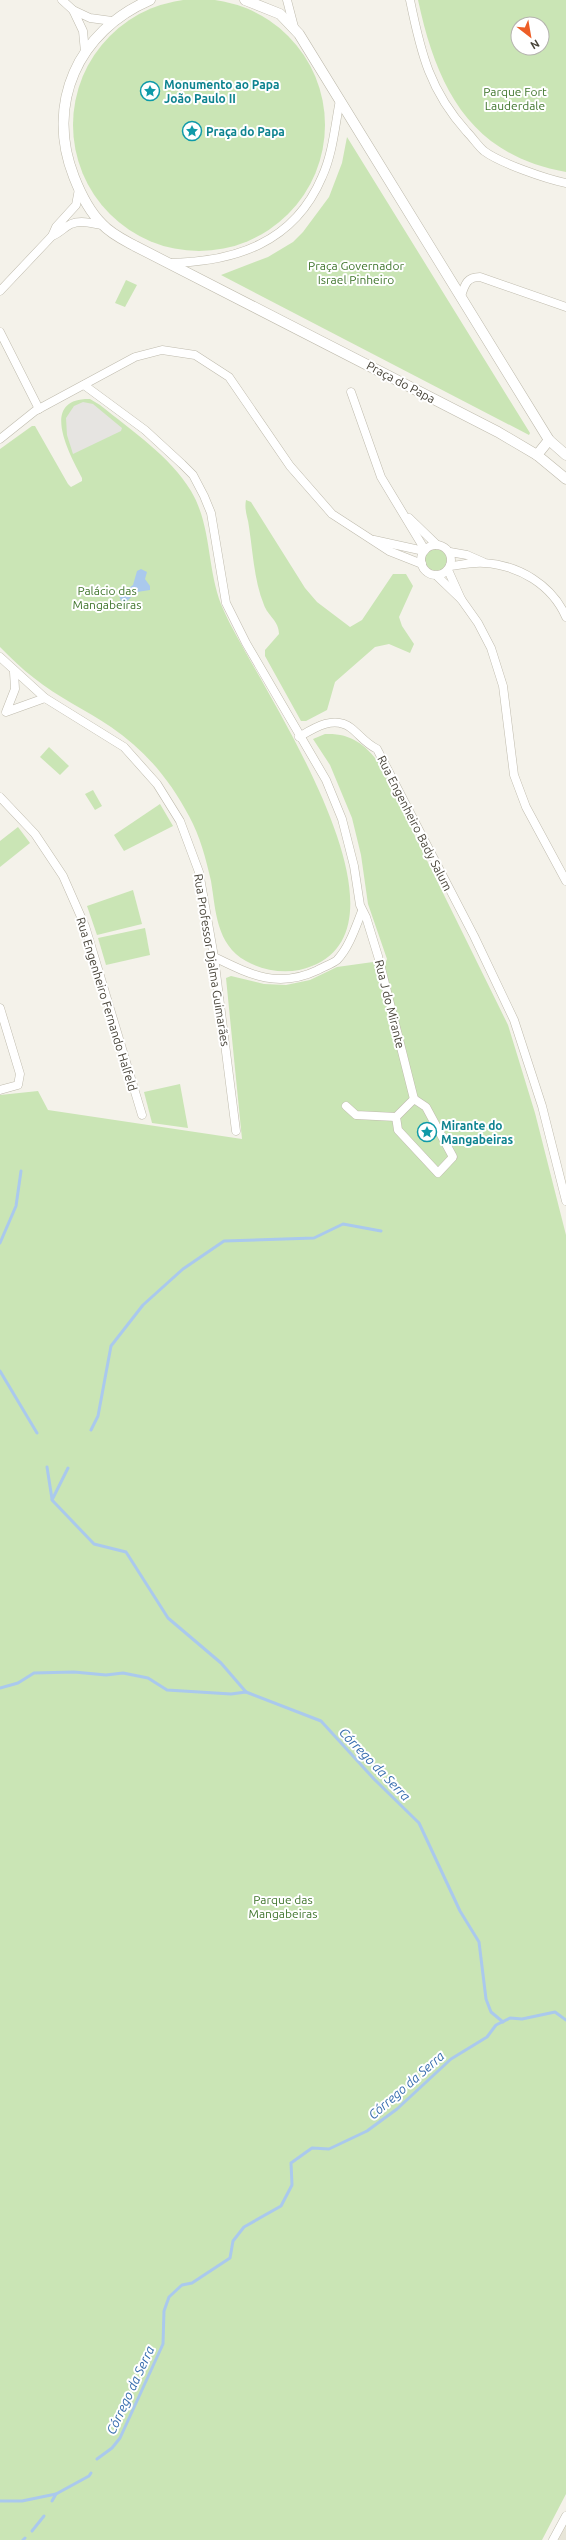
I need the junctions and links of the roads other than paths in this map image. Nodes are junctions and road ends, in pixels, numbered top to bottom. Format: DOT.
graph roads {
  1 [pos="62,0"];
  2 [pos="150,0"];
  3 [pos="287,0"];
  4 [pos="410,0"];
  5 [pos="251,1"];
  6 [pos="73,10"];
  7 [pos="112,21"];
  8 [pos="294,27"];
  9 [pos="85,52"];
  10 [pos="340,100"];
  11 [pos="566,183"];
  12 [pos="79,189"];
  13 [pos="102,225"];
  14 [pos="52,236"];
  15 [pos="167,263"];
  16 [pos="0,291"];
  17 [pos="461,296"];
  18 [pos="566,307"];
  19 [pos="0,332"];
  20 [pos="84,385"];
  21 [pos="351,392"];
  22 [pos="39,409"];
  23 [pos="0,439"];
  24 [pos="549,440"];
  25 [pos="537,454"];
  26 [pos="566,455"];
  27 [pos="566,479"];
  28 [pos="401,511"];
  29 [pos="368,538"];
  30 [pos="437,545"];
  31 [pos="425,550"];
  32 [pos="450,552"];
  33 [pos="483,562"];
  34 [pos="422,564"];
  35 [pos="449,568"];
  36 [pos="436,575"];
  37 [pos="461,599"];
  38 [pos="566,617"];
  39 [pos="0,657"];
  40 [pos="14,672"];
  41 [pos="45,698"];
  42 [pos="6,712"];
  43 [pos="0,719"];
  44 [pos="299,737"];
  45 [pos="0,797"];
  46 [pos="566,881"];
  47 [pos="362,911"];
  48 [pos="214,957"];
  49 [pos="0,1008"];
  50 [pos="0,1090"];
  51 [pos="414,1099"];
  52 [pos="346,1106"];
  53 [pos="142,1115"];
  54 [pos="396,1117"];
  55 [pos="236,1132"];
  56 [pos="566,1201"];
  57 [pos="566,2516"];
  58 [pos="552,2540"];
  1 -- 6 [label="street"];
  2 -- 7 [label="street, Praça do Papa"];
  3 -- 8 [label="street"];
  4 -- 11 [label="street"];
  5 -- 8 [label="street"];
  6 -- 7 [label="street"];
  6 -- 9 [label="street"];
  7 -- 9 [label="street, Praça do Papa"];
  8 -- 10 [label="street"];
  9 -- 12 [label="street, Praça do Papa"];
  10 -- 15 [label="street"];
  10 -- 17 [label="street"];
  12 -- 13 [label="street, Praça do Papa"];
  12 -- 14 [label="street"];
  13 -- 14 [label="street"];
  13 -- 15 [label="street, Praça do Papa"];
  14 -- 16 [label="street"];
  15 -- 25 [label="street, Praça do Papa"];
  17 -- 18 [label="street"];
  17 -- 24 [label="street"];
  19 -- 22 [label="street"];
  20 -- 22 [label="street"];
  20 -- 29 [label="street"];
  20 -- 44 [label="street"];
  21 -- 28 [label="street"];
  22 -- 23 [label="street"];
  24 -- 25 [label="street"];
  24 -- 26 [label="street"];
  25 -- 27 [label="street, Praça do Papa"];
  28 -- 30 [label="street"];
  28 -- 31 [label="street"];
  29 -- 31 [label="street"];
  29 -- 34 [label="street"];
  30 -- 31 [label="street"];
  30 -- 32 [label="street"];
  31 -- 34 [label="street"];
  32 -- 33 [label="street"];
  32 -- 35 [label="street"];
  33 -- 35 [label="street"];
  33 -- 38 [label="street"];
  34 -- 36 [label="street"];
  35 -- 36 [label="street"];
  35 -- 37 [label="street"];
  36 -- 37 [label="street"];
  37 -- 46 [label="street"];
  39 -- 40 [label="street, Rua Professor Djalma Guimarães"];
  40 -- 41 [label="street, Rua Professor Djalma Guimarães"];
  40 -- 42 [label="street"];
  41 -- 42 [label="street"];
  41 -- 48 [label="street, Rua Professor Djalma Guimarães"];
  42 -- 43 [label="street"];
  44 -- 47 [label="street, Rua J do Mirante"];
  44 -- 56 [label="street, Rua Engenheiro Bady Salum"];
  45 -- 53 [label="street, Rua Engenheiro Fernando Halfeld"];
  47 -- 48 [label="street"];
  47 -- 51 [label="street, Rua J do Mirante"];
  48 -- 55 [label="street, Rua Professor Djalma Guimarães"];
  49 -- 50 [label="street"];
  51 -- 54 [label="street"];
  51 -- 54 [label="street"];
  52 -- 54 [label="street"];
  57 -- 58 [label="street"];
}
